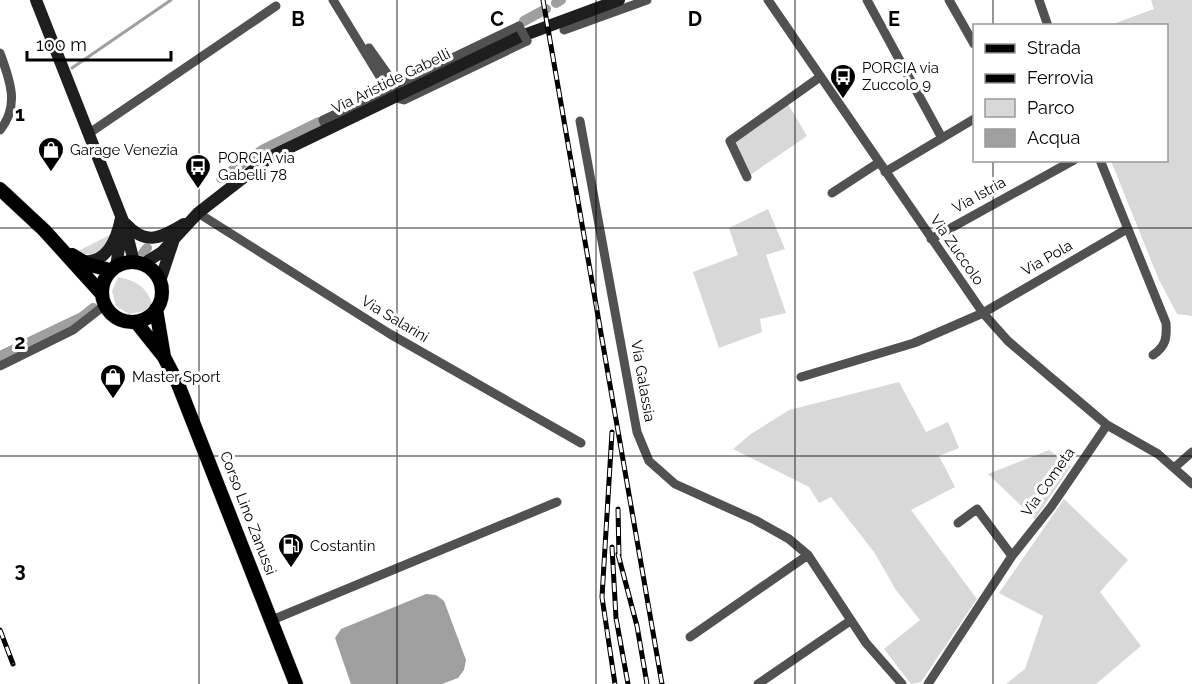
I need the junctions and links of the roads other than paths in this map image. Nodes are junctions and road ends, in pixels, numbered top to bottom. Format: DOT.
graph roads {
  1 [pos="36,0"];
  2 [pos="333,0"];
  3 [pos="619,0"];
  4 [pos="646,0"];
  5 [pos="768,0"];
  6 [pos="867,0"];
  7 [pos="949,0"];
  8 [pos="1039,0"];
  9 [pos="276,6"];
  10 [pos="1047,24"];
  11 [pos="564,30"];
  12 [pos="973,41"];
  13 [pos="0,53"];
  14 [pos="819,77"];
  15 [pos="394,91"];
  16 [pos="973,120"];
  17 [pos="580,121"];
  18 [pos="0,130"];
  19 [pos="88,134"];
  20 [pos="942,138"];
  21 [pos="878,162"];
  22 [pos="1070,162"];
  23 [pos="1101,162"];
  24 [pos="885,172"];
  25 [pos="747,177"];
  26 [pos="0,189"];
  27 [pos="832,193"];
  28 [pos="195,216"];
  29 [pos="121,218"];
  30 [pos="1127,230"];
  31 [pos="931,239"];
  32 [pos="173,242"];
  33 [pos="56,244"];
  34 [pos="78,260"];
  35 [pos="139,263"];
  36 [pos="113,268"];
  37 [pos="160,280"];
  38 [pos="103,299"];
  39 [pos="156,309"];
  40 [pos="982,313"];
  41 [pos="136,322"];
  42 [pos="1153,355"];
  43 [pos="164,357"];
  44 [pos="0,366"];
  45 [pos="801,377"];
  46 [pos="1107,425"];
  47 [pos="581,442"];
  48 [pos="1192,452"];
  49 [pos="1175,467"];
  50 [pos="1192,484"];
  51 [pos="557,502"];
  52 [pos="958,523"];
  53 [pos="808,555"];
  54 [pos="1012,556"];
  55 [pos="272,620"];
  56 [pos="850,621"];
  57 [pos="690,637"];
  58 [pos="296,684"];
  59 [pos="758,684"];
  60 [pos="903,684"];
  61 [pos="928,684"];
  1 -- 19 [label="main road"];
  2 -- 15 [label="street"];
  3 -- 15 [label="main road, Via Aristide Gabelli"];
  4 -- 11 [label="street"];
  5 -- 14 [label="street, Via Zuccolo"];
  6 -- 20 [label="street"];
  7 -- 12 [label="street"];
  8 -- 10 [label="street"];
  9 -- 19 [label="street"];
  13 -- 18 [label="street"];
  14 -- 21 [label="street, Via Zuccolo"];
  14 -- 25 [label="street"];
  15 -- 15 [label="street, bridge"];
  15 -- 28 [label="main road, Via Aristide Gabelli"];
  16 -- 20 [label="street"];
  17 -- 53 [label="street, Via Galassia"];
  19 -- 29 [label="main road"];
  20 -- 24 [label="street"];
  21 -- 24 [label="street, Via Zuccolo"];
  21 -- 27 [label="street"];
  22 -- 31 [label="street, Via Istria"];
  23 -- 30 [label="street"];
  24 -- 31 [label="street, Via Zuccolo"];
  26 -- 33 [label="main road"];
  28 -- 29 [label="main road, Via Aristide Gabelli"];
  28 -- 32 [label="main road, Via Aristide Gabelli"];
  28 -- 47 [label="street, Via Salarini"];
  29 -- 34 [label="main road"];
  29 -- 35 [label="main road"];
  29 -- 36 [label="main road"];
  30 -- 40 [label="street, Via Pola"];
  30 -- 42 [label="street"];
  31 -- 40 [label="street, Via Zuccolo"];
  32 -- 35 [label="main road, Via Aristide Gabelli"];
  32 -- 37 [label="main road, Via Aristide Gabelli"];
  33 -- 34 [label="main road"];
  33 -- 38 [label="main road"];
  34 -- 36 [label="main road"];
  35 -- 36 [label="main road"];
  35 -- 37 [label="main road"];
  36 -- 38 [label="main road"];
  37 -- 39 [label="main road"];
  38 -- 41 [label="main road"];
  38 -- 44 [label="street"];
  39 -- 41 [label="main road"];
  39 -- 43 [label="main road, Corso Lino Zanussi"];
  40 -- 45 [label="street, Via Pola"];
  40 -- 46 [label="street, Via Zuccolo"];
  41 -- 43 [label="main road, Corso Lino Zanussi"];
  43 -- 55 [label="main road, Corso Lino Zanussi"];
  46 -- 49 [label="street, Via Zuccolo"];
  46 -- 54 [label="street, Via Cometa"];
  48 -- 49 [label="street"];
  49 -- 50 [label="street, Via Zuccolo"];
  51 -- 55 [label="street"];
  52 -- 54 [label="street"];
  53 -- 56 [label="street, Via Galassia"];
  53 -- 57 [label="street"];
  54 -- 61 [label="street, Via Cometa"];
  55 -- 58 [label="main road, Corso Lino Zanussi"];
  56 -- 59 [label="street"];
  56 -- 60 [label="street, Via Galassia"];
}
